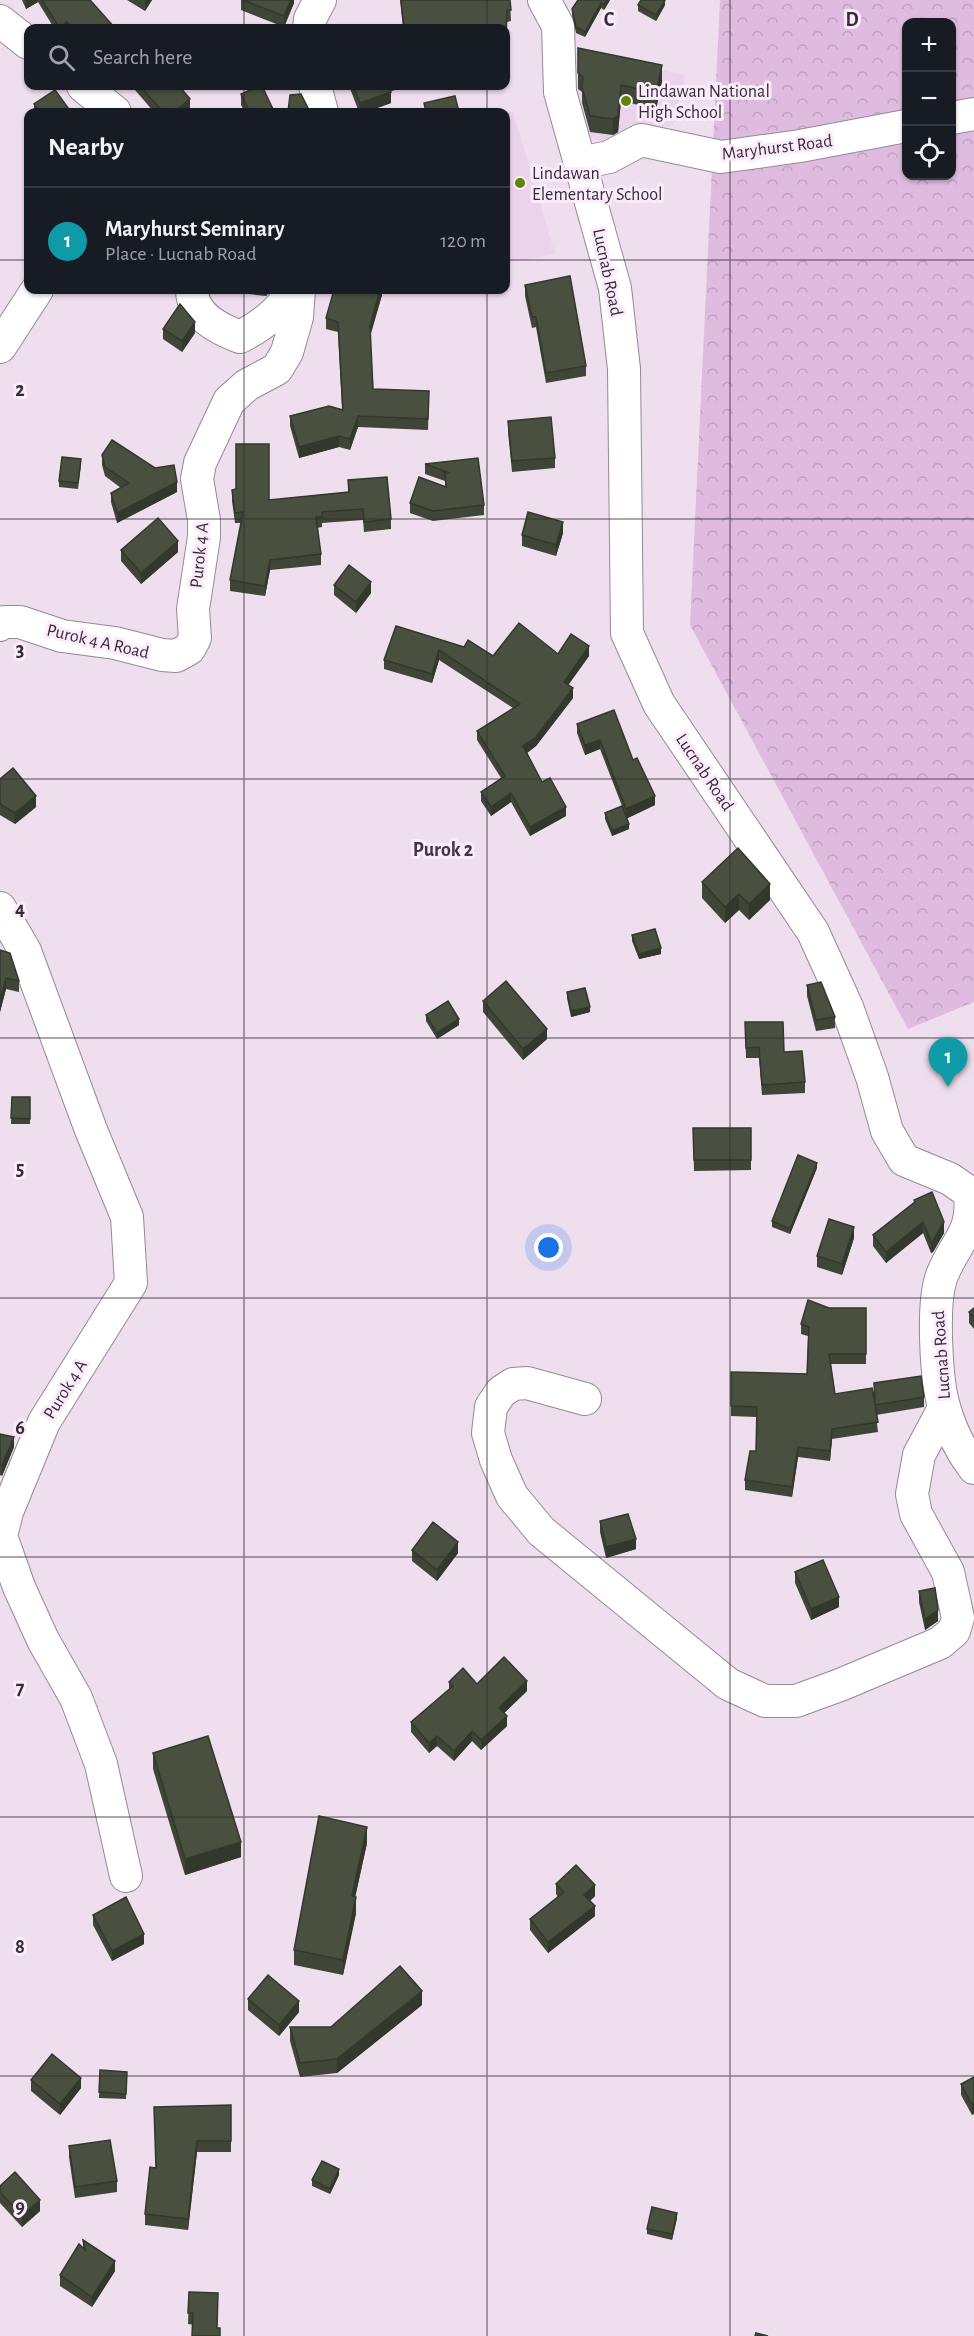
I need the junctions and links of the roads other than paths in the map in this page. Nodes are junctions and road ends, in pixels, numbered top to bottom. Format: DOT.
graph roads {
  1 [pos="320,0"];
  2 [pos="544,0"];
  3 [pos="0,21"];
  4 [pos="309,24"];
  5 [pos="24,40"];
  6 [pos="88,90"];
  7 [pos="316,90"];
  8 [pos="110,108"];
  9 [pos="321,108"];
  10 [pos="974,114"];
  11 [pos="956,117"];
  12 [pos="902,127"];
  13 [pos="580,163"];
  14 [pos="34,294"];
  15 [pos="194,294"];
  16 [pos="291,294"];
  17 [pos="299,294"];
  18 [pos="0,347"];
  19 [pos="1,623"];
  20 [pos="162,655"];
  21 [pos="0,908"];
  22 [pos="585,1399"];
  23 [pos="944,1408"];
  24 [pos="974,1468"];
  25 [pos="126,1876"];
  1 -- 4 [label="street"];
  2 -- 13 [label="street, Lucnab Road"];
  3 -- 5 [label="street"];
  6 -- 8 [label="street"];
  7 -- 9 [label="street"];
  10 -- 11 [label="street"];
  12 -- 13 [label="street, Maryhurst Road"];
  13 -- 23 [label="street, Lucnab Road"];
  14 -- 18 [label="street"];
  15 -- 16 [label="street"];
  17 -- 20 [label="street, Purok 4 A"];
  19 -- 20 [label="street, Purok 4 A Road"];
  21 -- 25 [label="street, Purok 4 A"];
  22 -- 23 [label="street"];
  23 -- 24 [label="street, Lucnab Road"];
}
